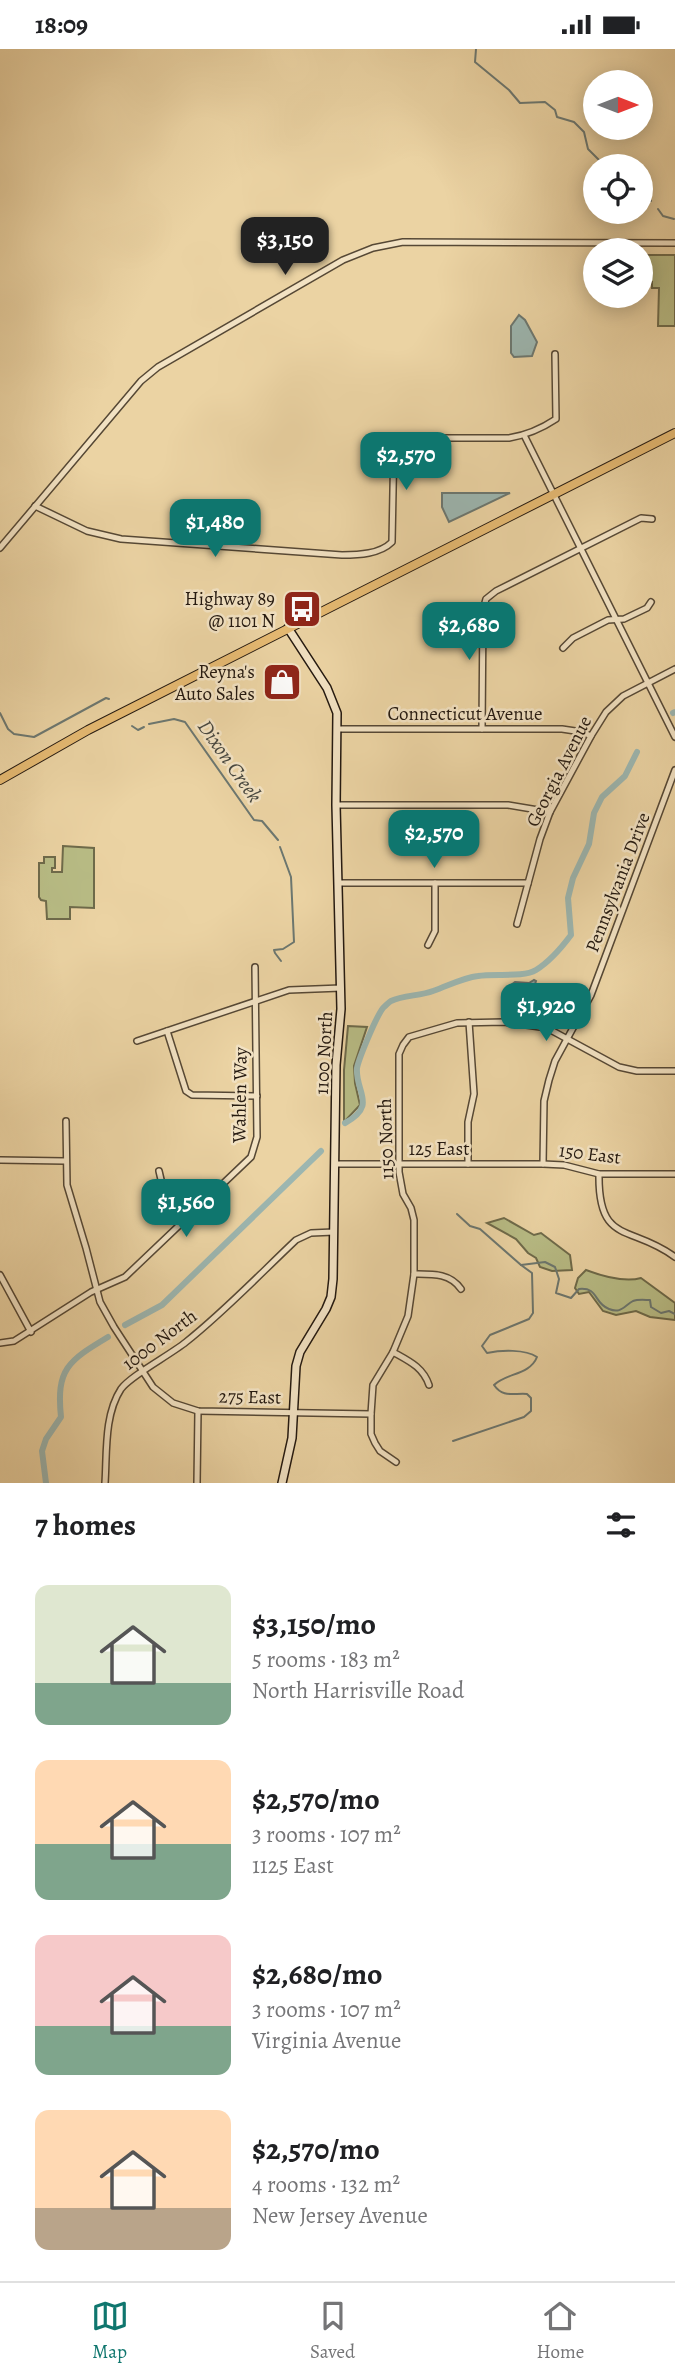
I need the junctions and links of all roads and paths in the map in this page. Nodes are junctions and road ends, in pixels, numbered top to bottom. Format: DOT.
graph roads {
  1 [pos="675,243"];
  2 [pos="555,354"];
  3 [pos="675,433"];
  4 [pos="524,435"];
  5 [pos="553,495"];
  6 [pos="34,506"];
  7 [pos="652,519"];
  8 [pos="0,548"];
  9 [pos="580,548"];
  10 [pos="651,602"];
  11 [pos="616,619"];
  12 [pos="288,628"];
  13 [pos="562,648"];
  14 [pos="675,669"];
  15 [pos="648,682"];
  16 [pos="338,729"];
  17 [pos="482,729"];
  18 [pos="591,736"];
  19 [pos="675,737"];
  20 [pos="675,770"];
  21 [pos="0,780"];
  22 [pos="337,805"];
  23 [pos="550,812"];
  24 [pos="339,883"];
  25 [pos="435,883"];
  26 [pos="528,883"];
  27 [pos="517,924"];
  28 [pos="428,945"];
  29 [pos="255,967"];
  30 [pos="341,988"];
  31 [pos="256,1001"];
  32 [pos="469,1022"];
  33 [pos="167,1031"];
  34 [pos="567,1038"];
  35 [pos="137,1041"];
  36 [pos="675,1071"];
  37 [pos="257,1096"];
  38 [pos="66,1121"];
  39 [pos="0,1160"];
  40 [pos="65,1161"];
  41 [pos="335,1164"];
  42 [pos="399,1164"];
  43 [pos="468,1164"];
  44 [pos="543,1164"];
  45 [pos="159,1171"];
  46 [pos="599,1174"];
  47 [pos="675,1174"];
  48 [pos="183,1224"];
  49 [pos="334,1232"];
  50 [pos="675,1257"];
  51 [pos="0,1275"];
  52 [pos="414,1275"];
  53 [pos="461,1289"];
  54 [pos="97,1290"];
  55 [pos="31,1332"];
  56 [pos="0,1343"];
  57 [pos="393,1352"];
  58 [pos="143,1372"];
  59 [pos="429,1385"];
  60 [pos="198,1411"];
  61 [pos="293,1412"];
  62 [pos="371,1414"];
  63 [pos="396,1462"];
  64 [pos="106,1483"];
  65 [pos="197,1483"];
  66 [pos="282,1483"];
  1 -- 6 [label="street"];
  2 -- 4 [label="street"];
  3 -- 5 [label="main road"];
  4 -- 5 [label="street"];
  4 -- 6 [label="street"];
  5 -- 9 [label="street"];
  5 -- 12 [label="main road"];
  6 -- 8 [label="street"];
  7 -- 9 [label="street"];
  9 -- 11 [label="street"];
  9 -- 17 [label="street"];
  10 -- 11 [label="street"];
  11 -- 13 [label="street"];
  11 -- 15 [label="street"];
  12 -- 16 [label="street, 1100 North"];
  12 -- 21 [label="main road"];
  14 -- 15 [label="street, Georgia Avenue"];
  15 -- 18 [label="street, Georgia Avenue"];
  15 -- 19 [label="street"];
  16 -- 17 [label="street, Connecticut Avenue"];
  16 -- 22 [label="street, 1100 North"];
  17 -- 18 [label="street, Connecticut Avenue"];
  18 -- 23 [label="street, Georgia Avenue"];
  20 -- 34 [label="street, Pennsylvania Drive"];
  22 -- 23 [label="street"];
  22 -- 24 [label="street, 1100 North"];
  23 -- 26 [label="street, Georgia Avenue"];
  24 -- 25 [label="street"];
  24 -- 30 [label="street, 1100 North"];
  25 -- 26 [label="street"];
  25 -- 28 [label="street"];
  26 -- 27 [label="street, Georgia Avenue"];
  29 -- 31 [label="street, Wahlen Way"];
  30 -- 31 [label="street"];
  30 -- 41 [label="street, 1100 North"];
  31 -- 33 [label="street"];
  31 -- 37 [label="street, Wahlen Way"];
  32 -- 34 [label="street"];
  32 -- 42 [label="street, 1150 North"];
  32 -- 43 [label="street"];
  33 -- 35 [label="street"];
  33 -- 37 [label="street"];
  34 -- 36 [label="street"];
  34 -- 44 [label="street, Pennsylvania Drive"];
  37 -- 48 [label="street, Wahlen Way"];
  38 -- 40 [label="street, 275 East"];
  39 -- 40 [label="street"];
  40 -- 54 [label="street, 275 East"];
  41 -- 42 [label="street, 125 East"];
  41 -- 49 [label="street, 1100 North"];
  42 -- 43 [label="street, 125 East"];
  42 -- 52 [label="street, 1150 North"];
  43 -- 44 [label="street, 125 East"];
  44 -- 46 [label="street, 150 East"];
  45 -- 48 [label="street"];
  46 -- 47 [label="street, 150 East"];
  46 -- 50 [label="street"];
  48 -- 54 [label="street, Wahlen Way"];
  49 -- 58 [label="street, 1000 North"];
  49 -- 61 [label="street, 1100 North"];
  51 -- 55 [label="street"];
  52 -- 53 [label="street"];
  52 -- 57 [label="street, 1150 North"];
  54 -- 55 [label="street, Wahlen Way"];
  54 -- 58 [label="street, 275 East"];
  55 -- 56 [label="street, Wahlen Way"];
  57 -- 59 [label="street"];
  57 -- 62 [label="street, 1150 North"];
  58 -- 60 [label="street, 275 East"];
  58 -- 64 [label="street, 1000 North"];
  60 -- 61 [label="street, 275 East"];
  60 -- 65 [label="street"];
  61 -- 62 [label="street, 275 East"];
  61 -- 66 [label="street, 1100 North"];
  62 -- 63 [label="street, 1150 North"];
}
